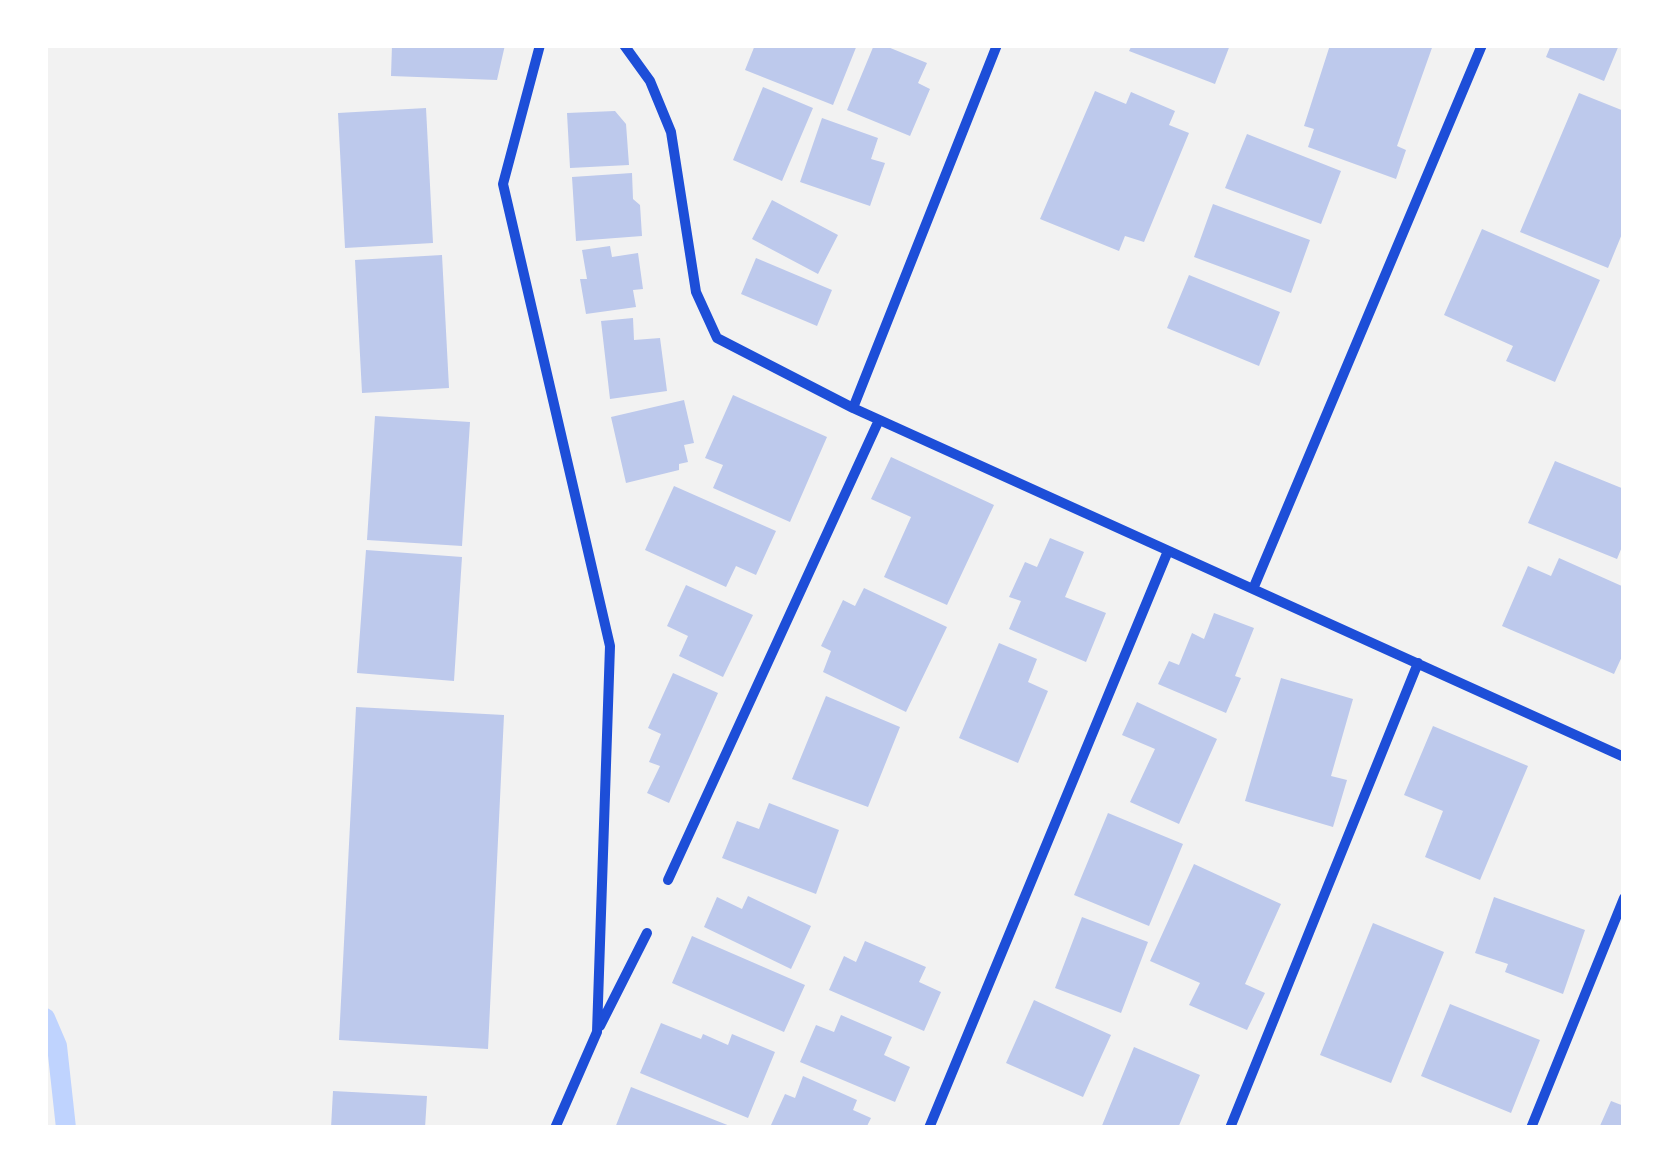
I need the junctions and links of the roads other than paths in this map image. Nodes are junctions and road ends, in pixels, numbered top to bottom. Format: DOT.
graph roads {
  1 [pos="540,45"];
  2 [pos="624,45"];
  3 [pos="998,45"];
  4 [pos="1482,45"];
  5 [pos="853,408"];
  6 [pos="879,420"];
  7 [pos="1168,552"];
  8 [pos="1253,589"];
  9 [pos="1418,664"];
  10 [pos="1624,757"];
  11 [pos="668,880"];
  12 [pos="1624,898"];
  13 [pos="647,933"];
  14 [pos="597,1032"];
  15 [pos="555,1128"];
  16 [pos="929,1128"];
  17 [pos="1230,1128"];
  18 [pos="1531,1128"];
  1 -- 14 [label="street"];
  2 -- 5 [label="street"];
  3 -- 5 [label="street"];
  4 -- 8 [label="street"];
  5 -- 6 [label="street"];
  6 -- 7 [label="street"];
  6 -- 11 [label="street"];
  7 -- 8 [label="street"];
  7 -- 16 [label="street"];
  8 -- 9 [label="street"];
  9 -- 10 [label="street"];
  9 -- 17 [label="street"];
  12 -- 18 [label="street"];
  13 -- 14 [label="street"];
  14 -- 15 [label="street"];
}
